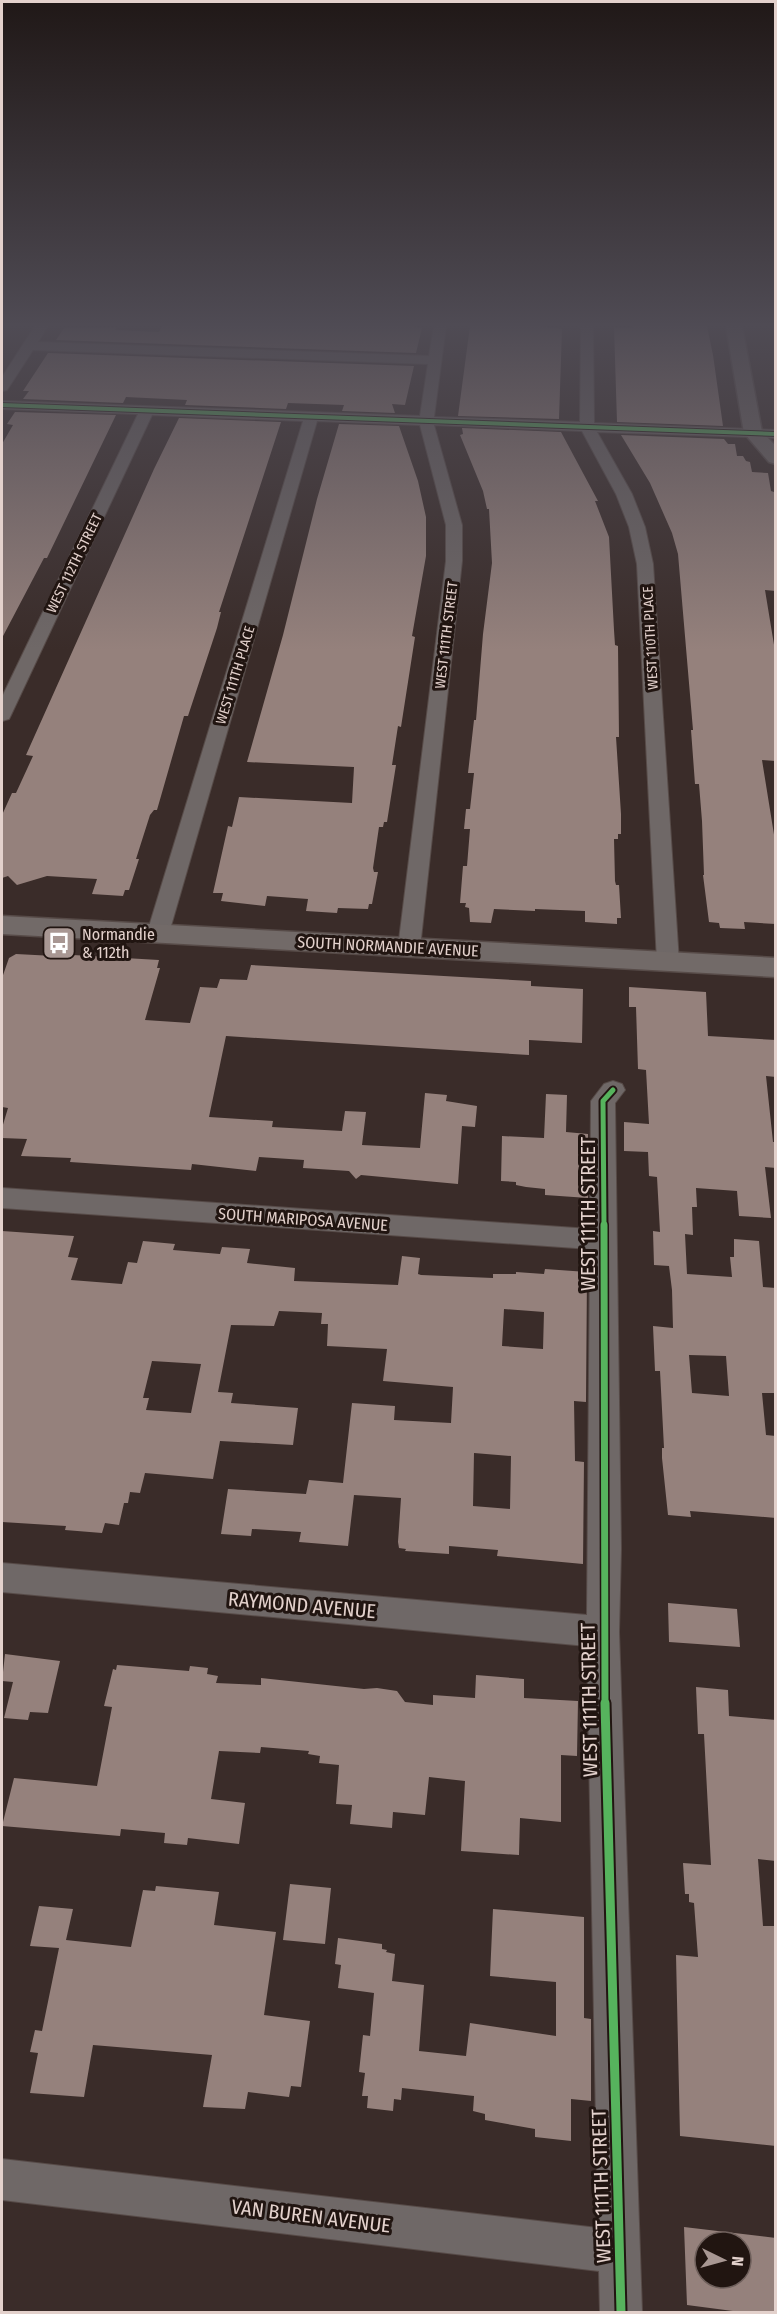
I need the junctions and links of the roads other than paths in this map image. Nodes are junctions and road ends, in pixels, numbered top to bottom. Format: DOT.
graph roads {
  1 [pos="136,434"];
  2 [pos="306,434"];
  3 [pos="429,434"];
  4 [pos="591,434"];
  5 [pos="754,434"];
  6 [pos="776,458"];
  7 [pos="2,715"];
  8 [pos="2,925"];
  9 [pos="158,933"];
  10 [pos="409,948"];
  11 [pos="668,962"];
  12 [pos="776,968"];
  13 [pos="613,1090"];
  14 [pos="2,1198"];
  15 [pos="605,1240"];
  16 [pos="2,1578"];
  17 [pos="603,1632"];
  18 [pos="2,2180"];
  19 [pos="620,2252"];
  20 [pos="621,2313"];
  1 -- 7 [label="street, WEST 112TH STREET"];
  2 -- 9 [label="street, WEST 111TH PLACE"];
  3 -- 10 [label="street, WEST 111TH STREET"];
  4 -- 11 [label="street, WEST 110TH PLACE"];
  5 -- 6 [label="main road"];
  8 -- 9 [label="main road, SOUTH NORMANDIE AVENUE"];
  9 -- 10 [label="main road, SOUTH NORMANDIE AVENUE"];
  10 -- 11 [label="main road, SOUTH NORMANDIE AVENUE"];
  11 -- 12 [label="main road, SOUTH NORMANDIE AVENUE"];
  13 -- 15 [label="street, WEST 111TH STREET"];
  14 -- 15 [label="street, SOUTH MARIPOSA AVENUE"];
  15 -- 17 [label="street, WEST 111TH STREET"];
  16 -- 17 [label="street, RAYMOND AVENUE"];
  17 -- 19 [label="street, WEST 111TH STREET"];
  18 -- 19 [label="street, VAN BUREN AVENUE"];
  19 -- 20 [label="street, WEST 111TH STREET"];
}
